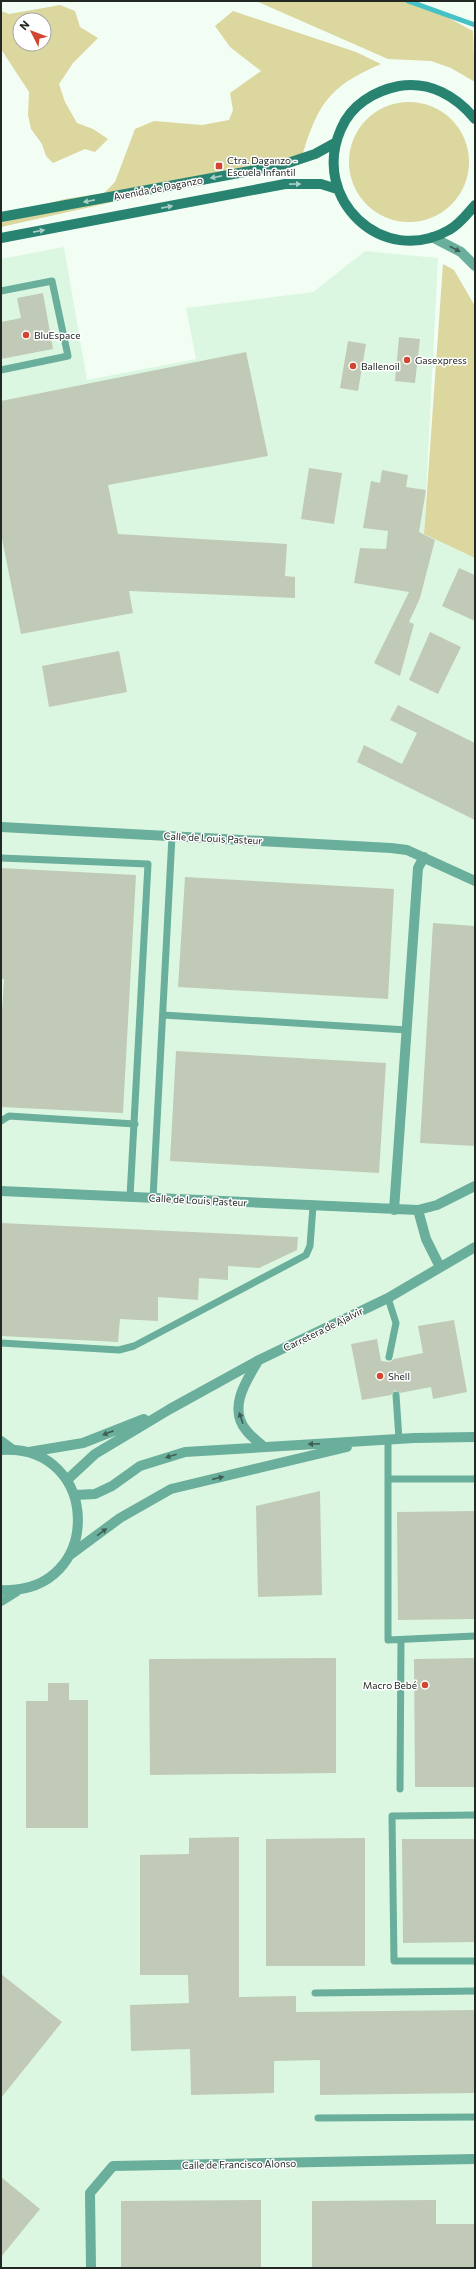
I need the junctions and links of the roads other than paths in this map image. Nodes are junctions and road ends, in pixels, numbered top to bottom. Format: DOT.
graph roads {
  1 [pos="475,119"];
  2 [pos="335,143"];
  3 [pos="337,189"];
  4 [pos="475,205"];
  5 [pos="1,217"];
  6 [pos="432,237"];
  7 [pos="1,238"];
  8 [pos="475,266"];
  9 [pos="1,291"];
  10 [pos="1,370"];
  11 [pos="1,827"];
  12 [pos="172,836"];
  13 [pos="424,857"];
  14 [pos="1,858"];
  15 [pos="475,881"];
  16 [pos="163,1015"];
  17 [pos="406,1030"];
  18 [pos="1,1121"];
  19 [pos="135,1124"];
  20 [pos="475,1186"];
  21 [pos="1,1191"];
  22 [pos="130,1197"];
  23 [pos="153,1198"];
  24 [pos="313,1206"];
  25 [pos="394,1210"];
  26 [pos="418,1210"];
  27 [pos="475,1247"];
  28 [pos="440,1267"];
  29 [pos="388,1298"];
  30 [pos="1,1343"];
  31 [pos="389,1357"];
  32 [pos="259,1360"];
  33 [pos="396,1395"];
  34 [pos="170,1409"];
  35 [pos="475,1437"];
  36 [pos="399,1439"];
  37 [pos="388,1440"];
  38 [pos="1,1441"];
  39 [pos="366,1442"];
  40 [pos="264,1447"];
  41 [pos="1,1450"];
  42 [pos="13,1450"];
  43 [pos="29,1452"];
  44 [pos="388,1479"];
  45 [pos="475,1479"];
  46 [pos="67,1480"];
  47 [pos="75,1495"];
  48 [pos="70,1555"];
  49 [pos="1,1590"];
  50 [pos="17,1591"];
  51 [pos="1,1601"];
  52 [pos="475,1636"];
  53 [pos="401,1640"];
  54 [pos="400,1789"];
  55 [pos="475,1815"];
  56 [pos="475,1962"];
  57 [pos="475,1991"];
  58 [pos="315,1993"];
  59 [pos="475,2117"];
  60 [pos="318,2118"];
  61 [pos="475,2159"];
  62 [pos="91,2268"];
  1 -- 2 [label="main road"];
  2 -- 3 [label="main road"];
  2 -- 5 [label="main road, Avenida de Daganzo, one-way"];
  3 -- 6 [label="main road"];
  7 -- 3 [label="main road, Avenida de Daganzo, one-way"];
  4 -- 6 [label="main road"];
  6 -- 8 [label="street, one-way"];
  9 -- 10 [label="lane"];
  11 -- 12 [label="street, Calle de Louis Pasteur"];
  12 -- 13 [label="street, Calle de Louis Pasteur"];
  12 -- 16 [label="lane"];
  13 -- 15 [label="street, Calle de Louis Pasteur"];
  13 -- 17 [label="street"];
  14 -- 19 [label="lane"];
  16 -- 17 [label="lane"];
  16 -- 23 [label="lane"];
  17 -- 25 [label="street"];
  18 -- 19 [label="lane"];
  19 -- 22 [label="lane"];
  20 -- 26 [label="street, Calle de Louis Pasteur"];
  21 -- 22 [label="street, Calle de Louis Pasteur"];
  22 -- 23 [label="street, Calle de Louis Pasteur"];
  23 -- 24 [label="street, Calle de Louis Pasteur"];
  24 -- 25 [label="street, Calle de Louis Pasteur"];
  24 -- 30 [label="lane"];
  25 -- 26 [label="street, Calle de Louis Pasteur"];
  26 -- 28 [label="street"];
  27 -- 28 [label="street, Carretera de Ajalvir"];
  28 -- 29 [label="street, Carretera de Ajalvir"];
  29 -- 31 [label="lane"];
  29 -- 32 [label="street, Carretera de Ajalvir"];
  32 -- 34 [label="street, Carretera de Ajalvir"];
  40 -- 32 [label="street, one-way"];
  33 -- 36 [label="lane"];
  34 -- 43 [label="street, Carretera de Ajalvir, one-way"];
  34 -- 46 [label="street, Carretera de Ajalvir"];
  35 -- 36 [label="street"];
  36 -- 37 [label="street"];
  37 -- 39 [label="street"];
  37 -- 44 [label="lane"];
  38 -- 42 [label="street"];
  39 -- 40 [label="street, one-way"];
  48 -- 39 [label="street, one-way"];
  40 -- 47 [label="street, one-way"];
  41 -- 42 [label="street"];
  42 -- 43 [label="street"];
  43 -- 46 [label="street"];
  44 -- 45 [label="lane"];
  44 -- 53 [label="lane"];
  46 -- 47 [label="street"];
  47 -- 48 [label="street"];
  48 -- 50 [label="street"];
  49 -- 50 [label="street"];
  50 -- 51 [label="street"];
  52 -- 53 [label="lane"];
  53 -- 54 [label="lane"];
  55 -- 56 [label="lane"];
  57 -- 58 [label="lane"];
  59 -- 60 [label="lane"];
  61 -- 62 [label="street, Calle de Francisco Alonso"];
}
